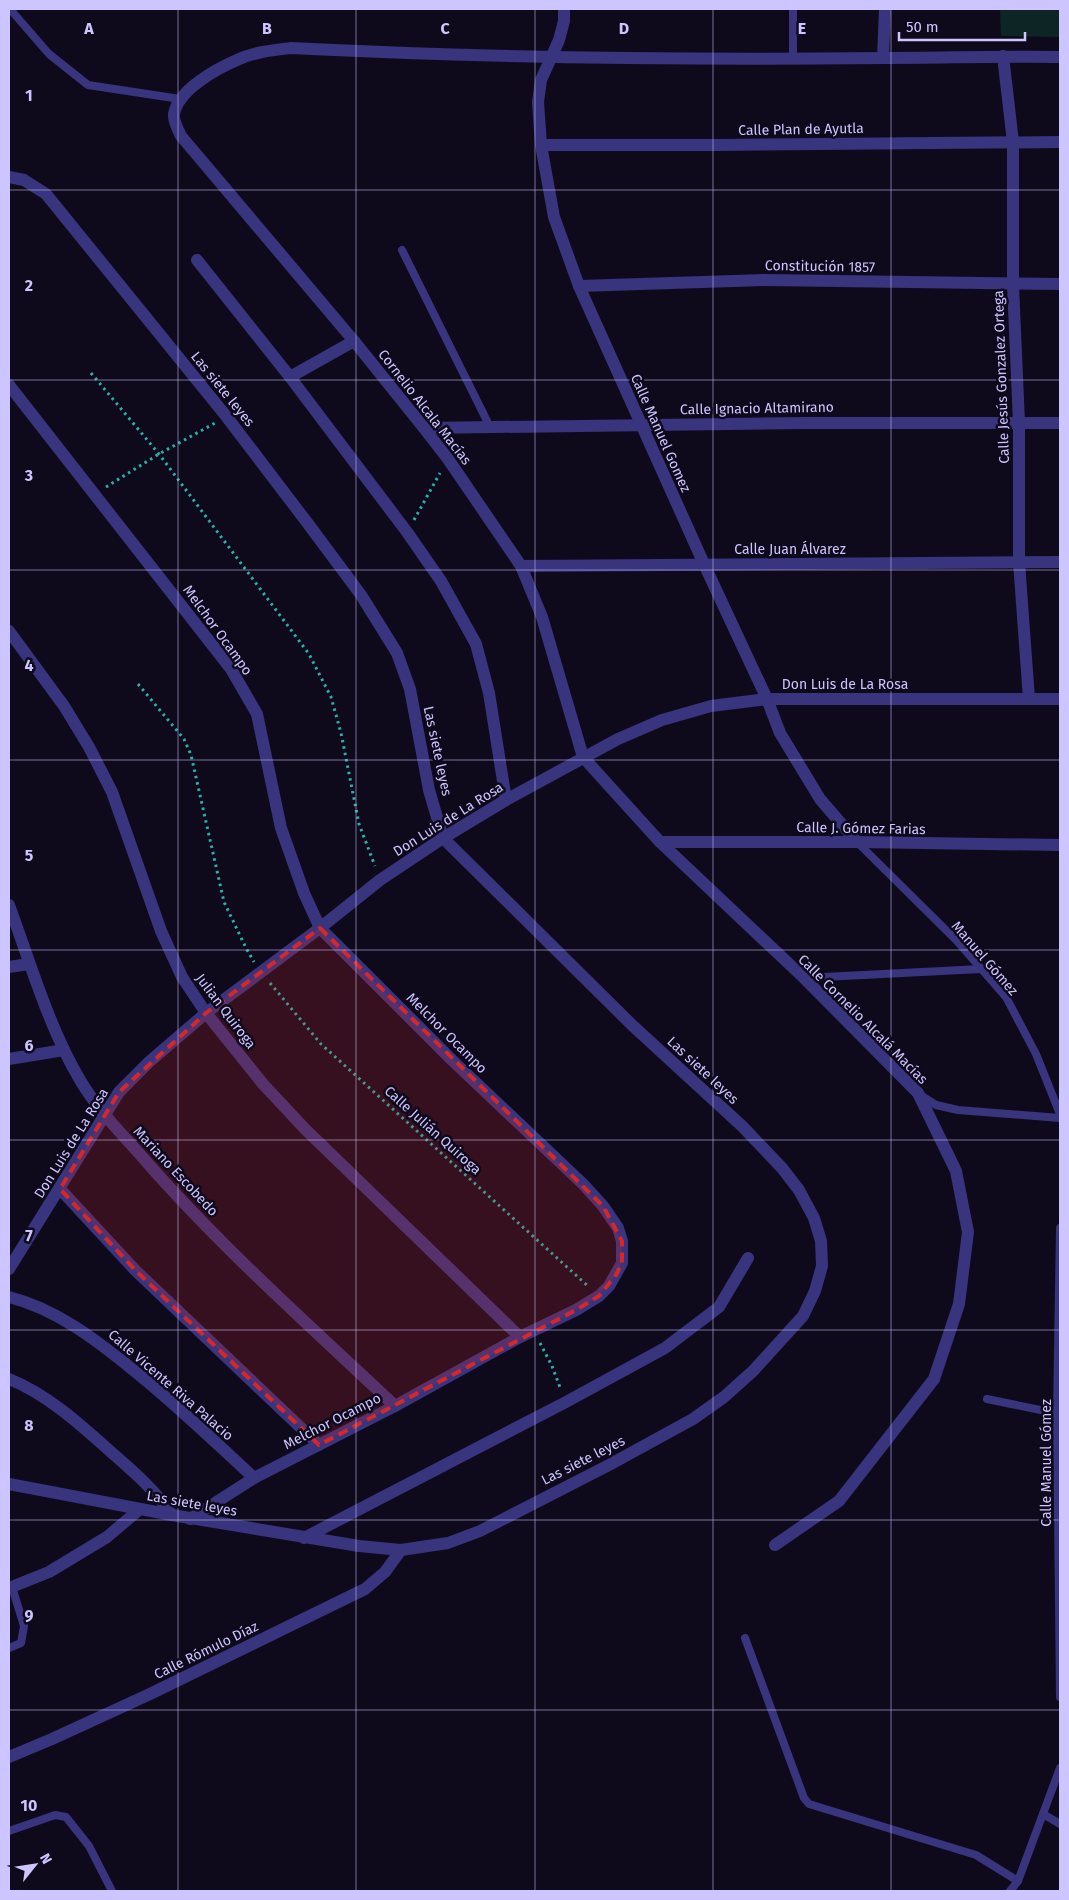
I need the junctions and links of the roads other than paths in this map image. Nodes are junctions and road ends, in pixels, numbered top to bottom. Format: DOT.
graph roads {
  1 [pos="10,9"];
  2 [pos="564,9"];
  3 [pos="794,9"];
  4 [pos="886,9"];
  5 [pos="1003,56"];
  6 [pos="1060,57"];
  7 [pos="552,58"];
  8 [pos="793,58"];
  9 [pos="883,58"];
  10 [pos="180,99"];
  11 [pos="1013,142"];
  12 [pos="1060,142"];
  13 [pos="541,144"];
  14 [pos="9,177"];
  15 [pos="402,250"];
  16 [pos="197,260"];
  17 [pos="1060,284"];
  18 [pos="1013,285"];
  19 [pos="578,286"];
  20 [pos="354,341"];
  21 [pos="290,377"];
  22 [pos="9,385"];
  23 [pos="1019,423"];
  24 [pos="1060,423"];
  25 [pos="641,424"];
  26 [pos="490,427"];
  27 [pos="424,428"];
  28 [pos="1019,562"];
  29 [pos="1060,562"];
  30 [pos="704,564"];
  31 [pos="521,566"];
  32 [pos="9,631"];
  33 [pos="767,699"];
  34 [pos="1028,699"];
  35 [pos="1060,699"];
  36 [pos="583,757"];
  37 [pos="506,800"];
  38 [pos="443,838"];
  39 [pos="660,842"];
  40 [pos="856,842"];
  41 [pos="1060,845"];
  42 [pos="9,905"];
  43 [pos="320,928"];
  44 [pos="29,964"];
  45 [pos="9,967"];
  46 [pos="981,969"];
  47 [pos="804,978"];
  48 [pos="206,1013"];
  49 [pos="64,1050"];
  50 [pos="9,1059"];
  51 [pos="918,1094"];
  52 [pos="1060,1114"];
  53 [pos="105,1115"];
  54 [pos="1060,1118"];
  55 [pos="60,1188"];
  56 [pos="1060,1228"];
  57 [pos="748,1258"];
  58 [pos="9,1269"];
  59 [pos="9,1297"];
  60 [pos="520,1338"];
  61 [pos="9,1379"];
  62 [pos="987,1399"];
  63 [pos="395,1406"];
  64 [pos="1059,1414"];
  65 [pos="319,1445"];
  66 [pos="254,1478"];
  67 [pos="9,1484"];
  68 [pos="26,1487"];
  69 [pos="9,1495"];
  70 [pos="140,1509"];
  71 [pos="172,1515"];
  72 [pos="190,1518"];
  73 [pos="304,1538"];
  74 [pos="775,1545"];
  75 [pos="401,1550"];
  76 [pos="11,1588"];
  77 [pos="745,1638"];
  78 [pos="9,1648"];
  79 [pos="1060,1697"];
  80 [pos="9,1757"];
  81 [pos="1060,1768"];
  82 [pos="1043,1814"];
  83 [pos="1060,1824"];
  84 [pos="9,1831"];
  85 [pos="1018,1881"];
  86 [pos="112,1891"];
  87 [pos="1010,1891"];
  1 -- 10 [label="lane"];
  2 -- 7 [label="street, Calle Manuel Gomez"];
  3 -- 8 [label="lane"];
  4 -- 9 [label="street"];
  5 -- 6 [label="street"];
  5 -- 9 [label="street"];
  5 -- 11 [label="street, Calle Jesús Gonzalez Ortega"];
  7 -- 8 [label="street"];
  7 -- 10 [label="street"];
  7 -- 13 [label="street, Calle Manuel Gomez"];
  8 -- 9 [label="street"];
  10 -- 20 [label="street, Cornelio Alcala Macías"];
  11 -- 12 [label="street, Calle Plan de Ayutla"];
  11 -- 13 [label="street, Calle Plan de Ayutla"];
  11 -- 18 [label="street, Calle Jesús Gonzalez Ortega"];
  13 -- 19 [label="street, Calle Manuel Gomez"];
  14 -- 38 [label="street, Las siete leyes"];
  15 -- 26 [label="lane"];
  16 -- 21 [label="street"];
  17 -- 18 [label="street, Constitución 1857"];
  18 -- 19 [label="street, Constitución 1857"];
  18 -- 23 [label="street, Calle Jesús Gonzalez Ortega"];
  19 -- 25 [label="street, Calle Manuel Gomez"];
  20 -- 21 [label="street"];
  20 -- 27 [label="street, Cornelio Alcala Macías"];
  21 -- 37 [label="street"];
  22 -- 43 [label="street, Melchor Ocampo"];
  23 -- 24 [label="street, Calle Ignacio Altamirano"];
  23 -- 25 [label="street, Calle Ignacio Altamirano"];
  23 -- 28 [label="street, Calle Jesús Gonzalez Ortega"];
  25 -- 26 [label="street, Calle Ignacio Altamirano"];
  25 -- 30 [label="street, Calle Manuel Gomez"];
  26 -- 27 [label="street, Calle Ignacio Altamirano"];
  27 -- 31 [label="street, Cornelio Alcala Macías"];
  28 -- 29 [label="street, Calle Juan Álvarez"];
  28 -- 30 [label="street, Calle Juan Álvarez"];
  28 -- 34 [label="street, Calle Jesús Gonzalez Ortega"];
  30 -- 31 [label="street, Calle Juan Álvarez"];
  30 -- 33 [label="street, Calle Manuel Gomez"];
  31 -- 36 [label="street, Cornelio Alcala Macías"];
  32 -- 48 [label="street, Julian Quiroga"];
  33 -- 34 [label="street, Don Luis de La Rosa"];
  33 -- 36 [label="street, Don Luis de La Rosa"];
  33 -- 40 [label="street, Calle Manuel Gomez"];
  34 -- 35 [label="street, Don Luis de La Rosa"];
  36 -- 37 [label="street, Don Luis de La Rosa"];
  36 -- 39 [label="street, Calle Cornelio Alcalá Macías"];
  37 -- 38 [label="street, Don Luis de La Rosa"];
  38 -- 43 [label="street, Don Luis de La Rosa"];
  38 -- 75 [label="street, Las siete leyes"];
  39 -- 40 [label="street, Calle J. Gómez Farias"];
  39 -- 47 [label="street, Calle Cornelio Alcalá Macías"];
  40 -- 41 [label="street, Calle J. Gómez Farias"];
  40 -- 46 [label="lane, Manuel Gómez"];
  42 -- 44 [label="street, Mariano Escobedo"];
  43 -- 48 [label="street, Don Luis de La Rosa"];
  43 -- 60 [label="street, Melchor Ocampo"];
  44 -- 45 [label="street"];
  44 -- 49 [label="street, Mariano Escobedo"];
  46 -- 47 [label="lane"];
  46 -- 52 [label="lane, Manuel Gómez"];
  47 -- 51 [label="street, Calle Cornelio Alcalá Macías"];
  48 -- 53 [label="street, Don Luis de La Rosa"];
  48 -- 60 [label="street, Julian Quiroga"];
  49 -- 50 [label="street"];
  49 -- 53 [label="street, Mariano Escobedo"];
  51 -- 54 [label="lane"];
  51 -- 74 [label="street, Calle Cornelio Alcalá Macías"];
  53 -- 55 [label="street, Don Luis de La Rosa"];
  53 -- 63 [label="street, Mariano Escobedo"];
  55 -- 58 [label="street, Don Luis de La Rosa"];
  55 -- 65 [label="street"];
  56 -- 64 [label="lane, Calle Manuel Gómez"];
  57 -- 73 [label="street"];
  59 -- 66 [label="street, Calle Vicente Riva Palacio"];
  60 -- 63 [label="street, Melchor Ocampo"];
  61 -- 71 [label="street"];
  62 -- 64 [label="lane"];
  63 -- 65 [label="street, Melchor Ocampo"];
  64 -- 79 [label="lane, Calle Manuel Gómez"];
  65 -- 66 [label="street, Melchor Ocampo"];
  66 -- 72 [label="street, Melchor Ocampo"];
  67 -- 68 [label="street, Las siete leyes"];
  68 -- 69 [label="street"];
  68 -- 70 [label="street, Las siete leyes"];
  70 -- 71 [label="street, Las siete leyes"];
  70 -- 76 [label="street"];
  71 -- 72 [label="street, Las siete leyes"];
  72 -- 73 [label="street, Las siete leyes"];
  73 -- 75 [label="street, Las siete leyes"];
  75 -- 80 [label="street, Calle Rómulo Díaz"];
  76 -- 78 [label="lane"];
  77 -- 85 [label="lane"];
  81 -- 82 [label="lane"];
  82 -- 83 [label="lane"];
  82 -- 85 [label="lane"];
  84 -- 86 [label="lane"];
  85 -- 87 [label="lane"];
}
